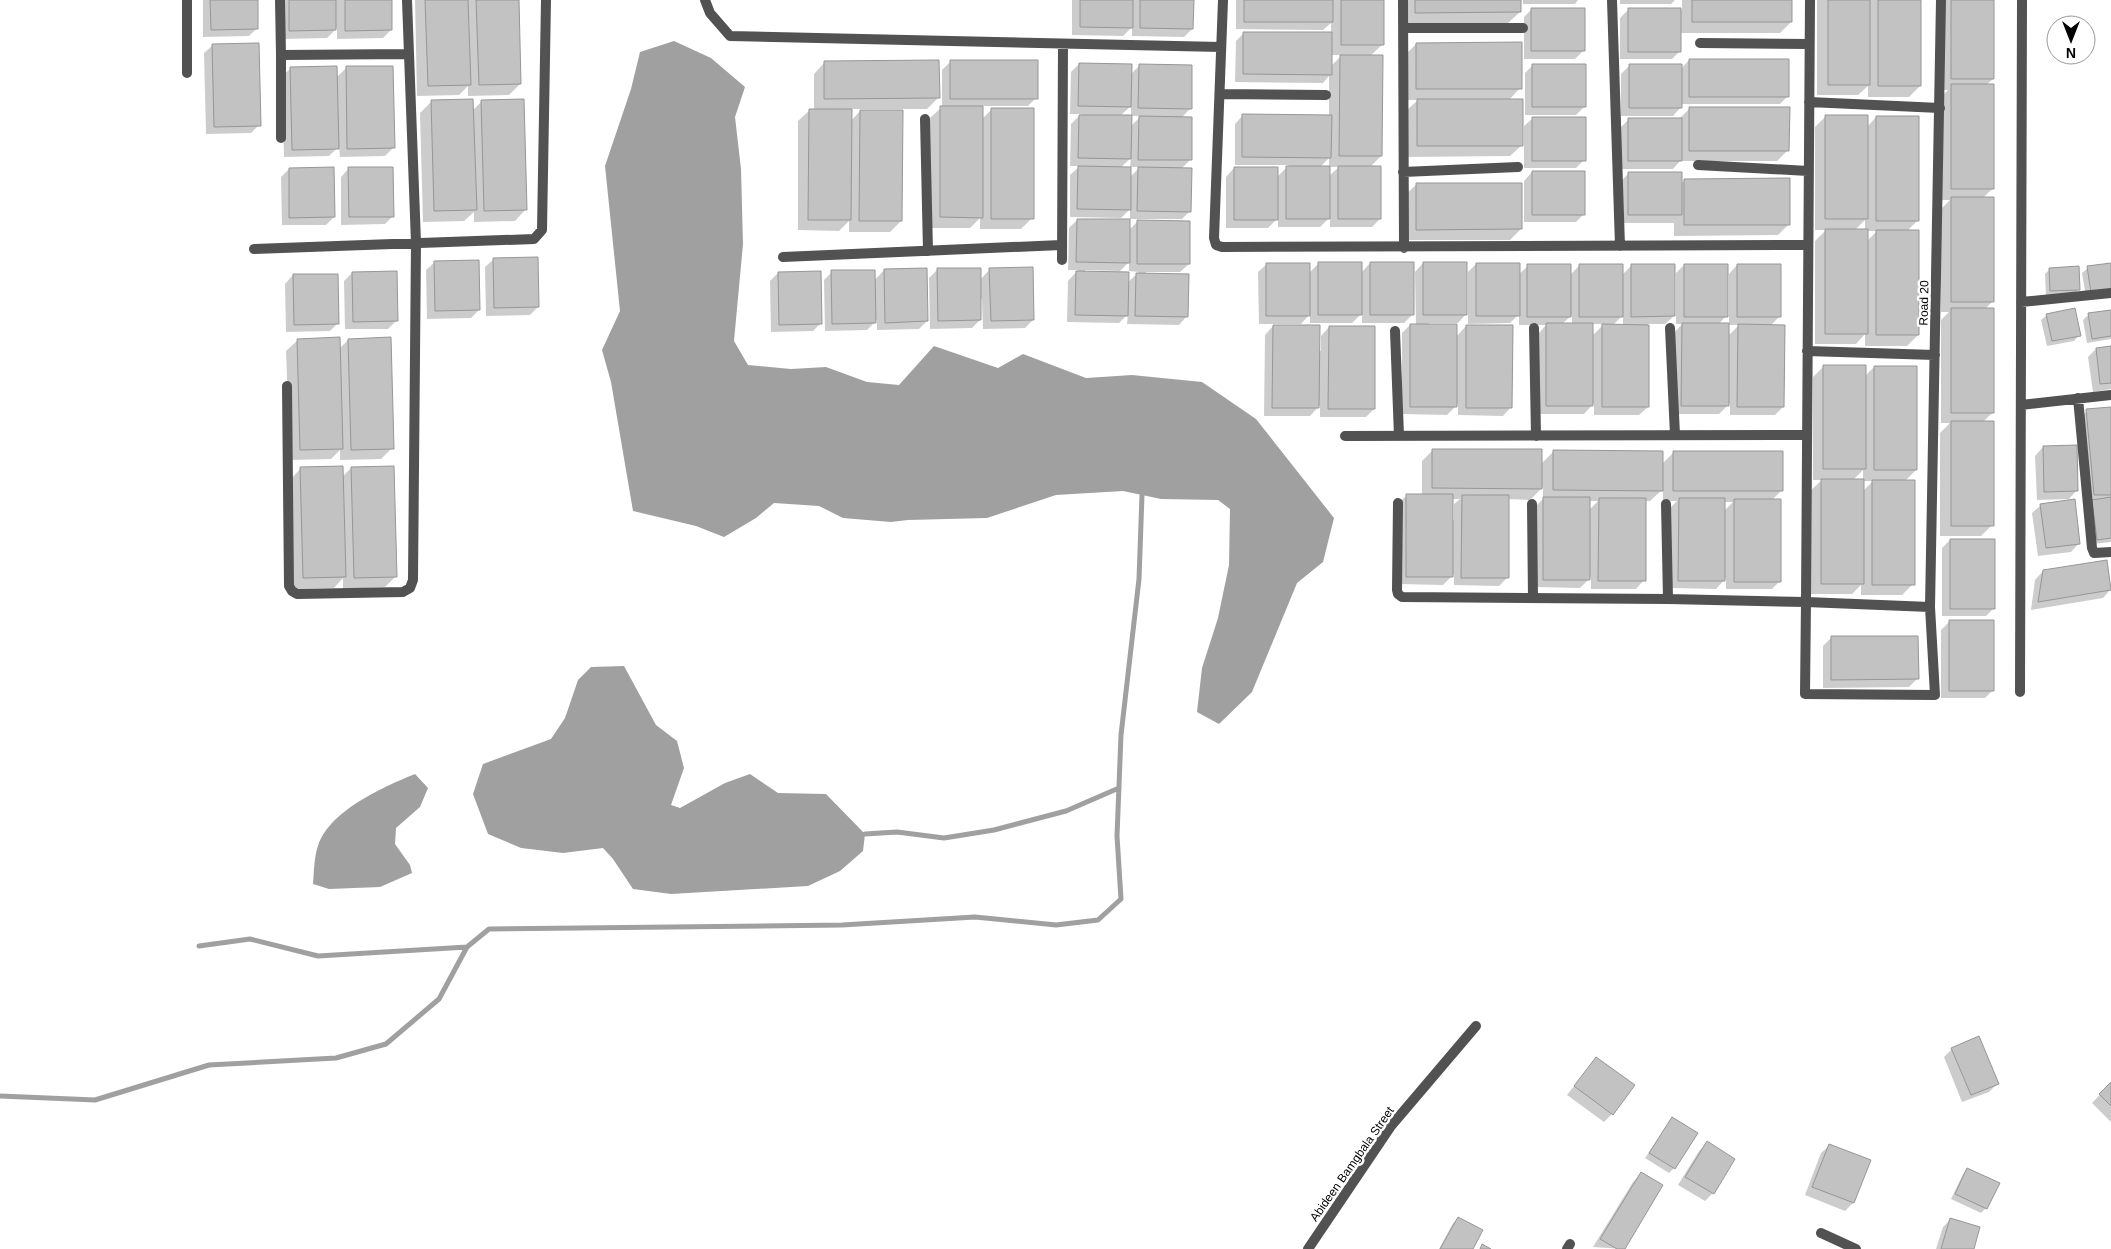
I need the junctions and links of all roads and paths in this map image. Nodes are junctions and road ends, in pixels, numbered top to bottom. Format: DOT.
graph roads {
  1 [pos="186,0"];
  2 [pos="280,0"];
  3 [pos="407,0"];
  4 [pos="546,0"];
  5 [pos="705,0"];
  6 [pos="1223,0"];
  7 [pos="1403,0"];
  8 [pos="1612,0"];
  9 [pos="1810,0"];
  10 [pos="1941,0"];
  11 [pos="2022,0"];
  12 [pos="1403,28"];
  13 [pos="1523,28"];
  14 [pos="1700,43"];
  15 [pos="1063,44"];
  16 [pos="1810,44"];
  17 [pos="1222,47"];
  18 [pos="409,54"];
  19 [pos="281,55"];
  20 [pos="187,73"];
  21 [pos="1220,94"];
  22 [pos="1326,95"];
  23 [pos="1809,102"];
  24 [pos="1940,108"];
  25 [pos="925,119"];
  26 [pos="281,138"];
  27 [pos="1698,165"];
  28 [pos="1518,167"];
  29 [pos="1808,171"];
  30 [pos="1403,172"];
  31 [pos="416,243"];
  32 [pos="1808,244"];
  33 [pos="1061,245"];
  34 [pos="1620,246"];
  35 [pos="1404,248"];
  36 [pos="254,249"];
  37 [pos="928,251"];
  38 [pos="783,257"];
  39 [pos="1062,260"];
  40 [pos="2111,293"];
  41 [pos="2021,302"];
  42 [pos="1534,328"];
  43 [pos="1670,328"];
  44 [pos="1395,331"];
  45 [pos="1807,351"];
  46 [pos="1935,355"];
  47 [pos="287,386"];
  48 [pos="2111,394"];
  49 [pos="2078,398"];
  50 [pos="2021,405"];
  51 [pos="1675,435"];
  52 [pos="1806,435"];
  53 [pos="1345,436"];
  54 [pos="1399,436"];
  55 [pos="1536,436"];
  56 [pos="1398,503"];
  57 [pos="1532,504"];
  58 [pos="1666,504"];
  59 [pos="2111,552"];
  60 [pos="1534,598"];
  61 [pos="1668,599"];
  62 [pos="1806,602"];
  63 [pos="1930,607"];
  64 [pos="2020,692"];
  65 [pos="1476,1026"];
  66 [pos="1821,1233"];
  67 [pos="1308,1249"];
  68 [pos="1856,1249"];
  1 -- 20 [label="street"];
  2 -- 19 [label="street"];
  3 -- 18 [label="street"];
  4 -- 31 [label="street"];
  5 -- 15 [label="street"];
  6 -- 17 [label="street"];
  7 -- 12 [label="street"];
  8 -- 34 [label="street"];
  9 -- 16 [label="street"];
  10 -- 24 [label="street, Road 20"];
  11 -- 41 [label="street"];
  12 -- 13 [label="street"];
  12 -- 30 [label="street"];
  14 -- 16 [label="street"];
  15 -- 17 [label="street"];
  15 -- 33 [label="street"];
  16 -- 23 [label="street"];
  17 -- 21 [label="street"];
  18 -- 19 [label="street"];
  18 -- 31 [label="street"];
  19 -- 26 [label="street"];
  21 -- 22 [label="street"];
  21 -- 35 [label="street"];
  23 -- 24 [label="street"];
  23 -- 29 [label="street"];
  24 -- 46 [label="street, Road 20"];
  25 -- 37 [label="street"];
  27 -- 29 [label="street"];
  28 -- 30 [label="street"];
  29 -- 32 [label="street"];
  30 -- 35 [label="street"];
  31 -- 36 [label="street"];
  31 -- 47 [label="street"];
  32 -- 34 [label="street"];
  32 -- 45 [label="street"];
  33 -- 37 [label="street"];
  33 -- 39 [label="street"];
  34 -- 35 [label="street"];
  37 -- 38 [label="street"];
  40 -- 41 [label="street"];
  41 -- 50 [label="street"];
  42 -- 55 [label="street"];
  43 -- 51 [label="street"];
  44 -- 54 [label="street"];
  45 -- 46 [label="street"];
  45 -- 52 [label="street"];
  46 -- 63 [label="street, Road 20"];
  48 -- 49 [label="street"];
  49 -- 50 [label="street"];
  49 -- 59 [label="street"];
  50 -- 64 [label="street"];
  51 -- 52 [label="street"];
  51 -- 55 [label="street"];
  52 -- 62 [label="street"];
  53 -- 54 [label="street"];
  54 -- 55 [label="street"];
  56 -- 60 [label="street"];
  57 -- 60 [label="street"];
  58 -- 61 [label="street"];
  60 -- 61 [label="street"];
  61 -- 62 [label="street"];
  62 -- 63 [label="street"];
  62 -- 63 [label="street, Road 20"];
  65 -- 67 [label="street, Abideen Bamgbala Street"];
  66 -- 68 [label="street"];
}
